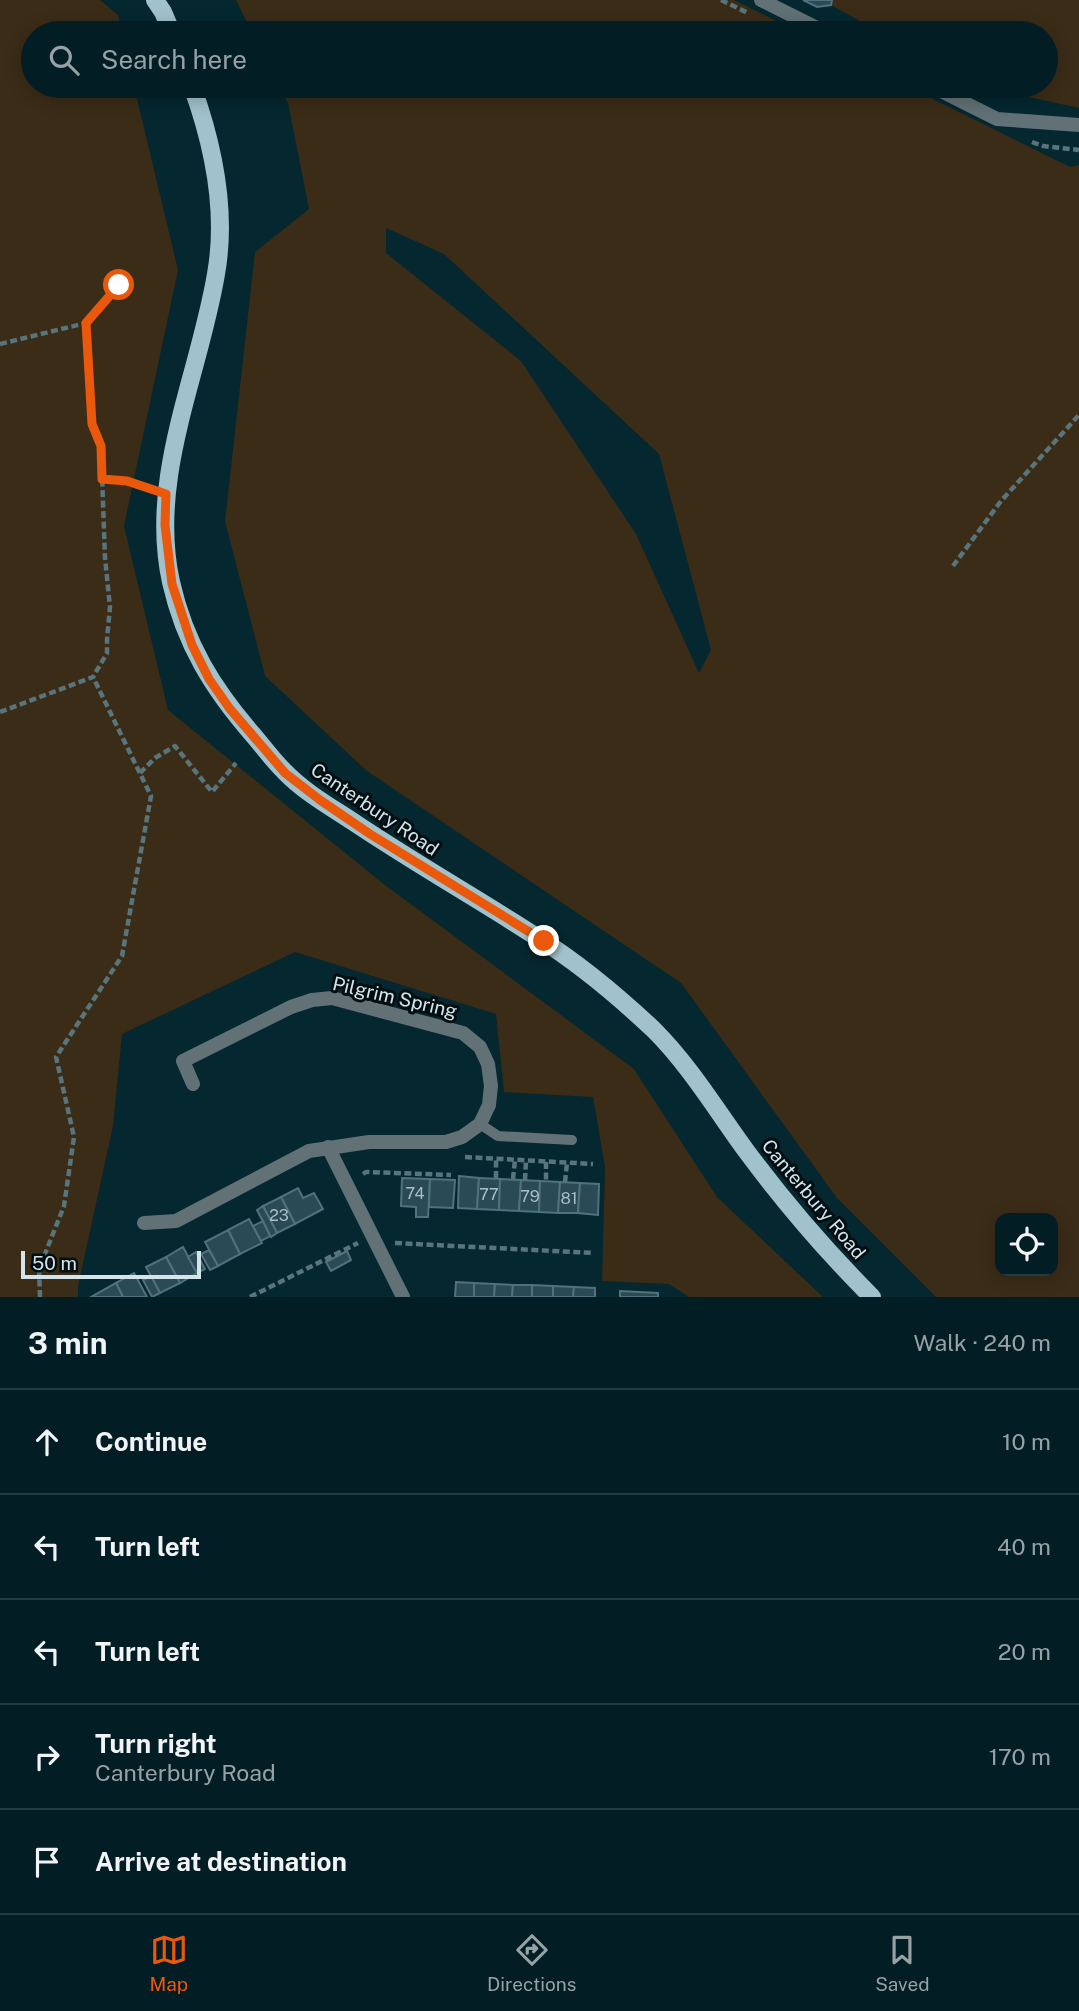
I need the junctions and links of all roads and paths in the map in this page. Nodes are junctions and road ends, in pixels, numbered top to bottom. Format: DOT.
graph roads {
  1 [pos="155,0"];
  2 [pos="761,0"];
  3 [pos="167,21"];
  4 [pos="803,21"];
  5 [pos="196,98"];
  6 [pos="955,98"];
  7 [pos="1079,125"];
  8 [pos="119,285"];
  9 [pos="86,323"];
  10 [pos="0,344"];
  11 [pos="1079,415"];
  12 [pos="102,479"];
  13 [pos="166,494"];
  14 [pos="953,566"];
  15 [pos="93,677"];
  16 [pos="0,712"];
  17 [pos="236,763"];
  18 [pos="140,773"];
  19 [pos="193,1084"];
  20 [pos="480,1124"];
  21 [pos="572,1140"];
  22 [pos="328,1147"];
  23 [pos="464,1157"];
  24 [pos="496,1159"];
  25 [pos="514,1160"];
  26 [pos="526,1160"];
  27 [pos="546,1162"];
  28 [pos="567,1163"];
  29 [pos="593,1164"];
  30 [pos="451,1175"];
  31 [pos="359,1177"];
  32 [pos="496,1178"];
  33 [pos="513,1179"];
  34 [pos="525,1180"];
  35 [pos="546,1181"];
  36 [pos="565,1182"];
  37 [pos="144,1223"];
  38 [pos="359,1242"];
  39 [pos="394,1243"];
  40 [pos="594,1253"];
  41 [pos="40,1297"];
  42 [pos="250,1297"];
  43 [pos="403,1297"];
  44 [pos="872,1297"];
  1 -- 3 [label="main road"];
  2 -- 4 [label="street"];
  5 -- 13 [label="main road, Canterbury Road"];
  6 -- 7 [label="street"];
  8 -- 9 [label="path"];
  9 -- 10 [label="path"];
  9 -- 12 [label="path"];
  11 -- 14 [label="path"];
  12 -- 13 [label="path"];
  12 -- 15 [label="path"];
  13 -- 44 [label="main road, Canterbury Road"];
  15 -- 16 [label="path"];
  15 -- 18 [label="path"];
  17 -- 18 [label="path"];
  18 -- 41 [label="path"];
  19 -- 20 [label="street, Pilgrim Spring"];
  20 -- 21 [label="lane"];
  20 -- 22 [label="street"];
  22 -- 37 [label="street"];
  22 -- 43 [label="street"];
  23 -- 24 [label="path"];
  24 -- 25 [label="path"];
  24 -- 32 [label="path"];
  25 -- 26 [label="path"];
  25 -- 33 [label="path"];
  26 -- 27 [label="path"];
  26 -- 34 [label="path"];
  27 -- 28 [label="path"];
  27 -- 35 [label="path"];
  28 -- 29 [label="path"];
  28 -- 36 [label="path"];
  30 -- 31 [label="path"];
  38 -- 42 [label="path"];
  39 -- 40 [label="path"];
}
